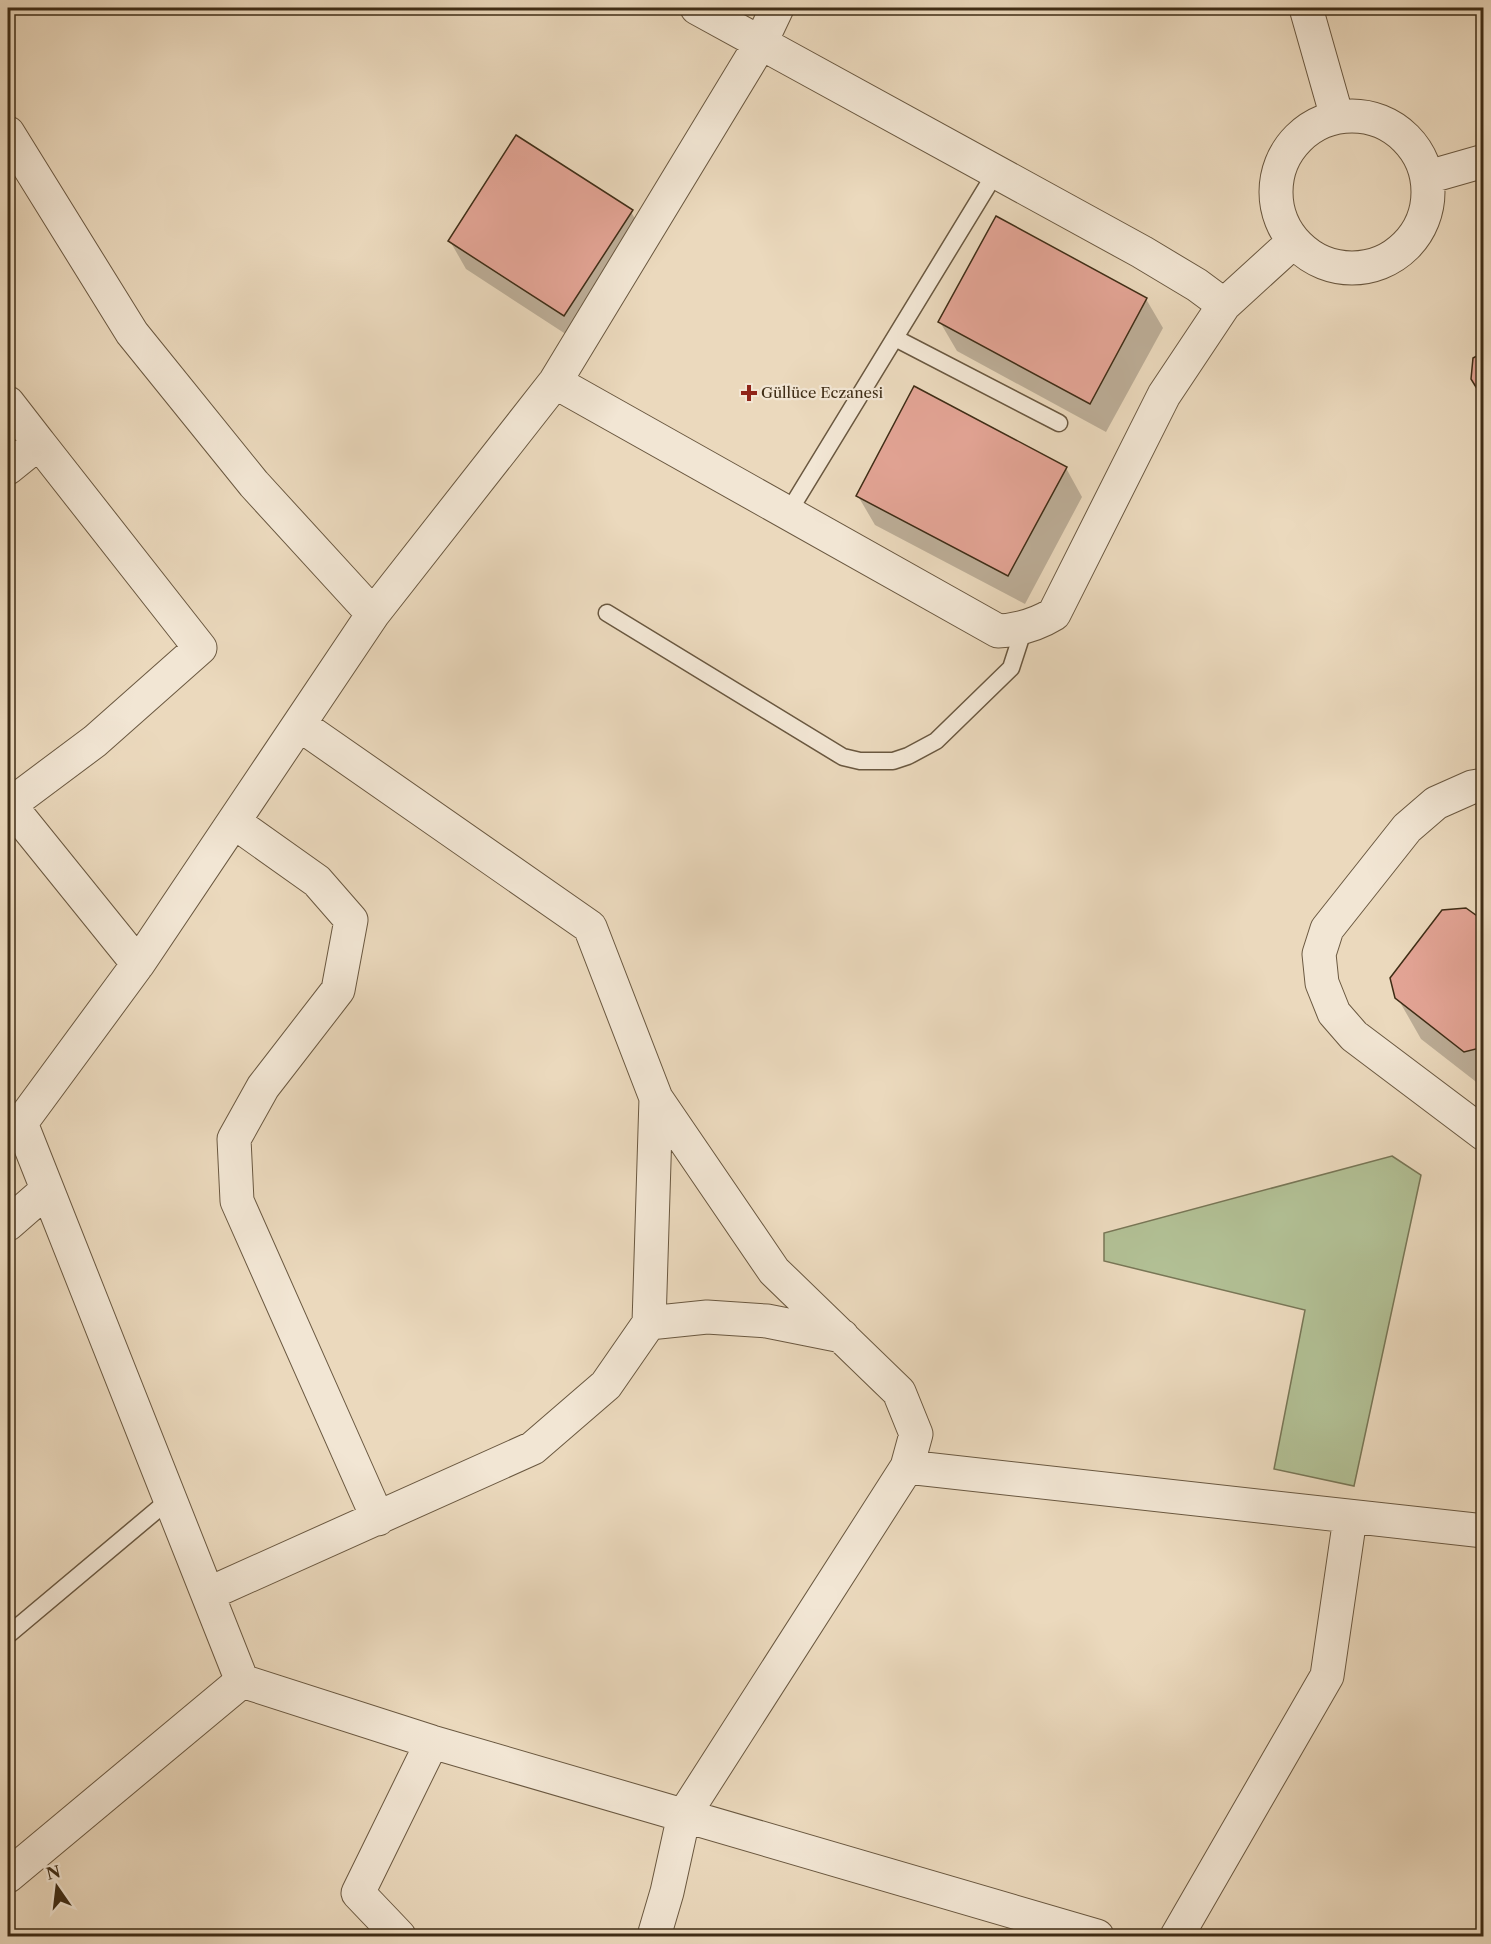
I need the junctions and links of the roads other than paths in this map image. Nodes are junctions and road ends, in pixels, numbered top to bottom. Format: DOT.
graph roads {
  1 [pos="697,8"];
  2 [pos="777,8"];
  3 [pos="1306,8"];
  4 [pos="760,44"];
  5 [pos="1337,117"];
  6 [pos="8,133"];
  7 [pos="1484,161"];
  8 [pos="996,172"];
  9 [pos="1428,177"];
  10 [pos="1293,242"];
  11 [pos="1224,305"];
  12 [pos="895,338"];
  13 [pos="555,382"];
  14 [pos="8,403"];
  15 [pos="1059,423"];
  16 [pos="39,443"];
  17 [pos="8,468"];
  18 [pos="788,513"];
  19 [pos="607,613"];
  20 [pos="373,614"];
  21 [pos="1024,628"];
  22 [pos="300,725"];
  23 [pos="1484,785"];
  24 [pos="8,804"];
  25 [pos="234,822"];
  26 [pos="138,964"];
  27 [pos="656,1098"];
  28 [pos="14,1122"];
  29 [pos="1484,1134"];
  30 [pos="47,1190"];
  31 [pos="8,1224"];
  32 [pos="649,1323"];
  33 [pos="842,1336"];
  34 [pos="907,1467"];
  35 [pos="170,1499"];
  36 [pos="1350,1518"];
  37 [pos="378,1519"];
  38 [pos="1484,1531"];
  39 [pos="208,1594"];
  40 [pos="8,1635"];
  41 [pos="242,1681"];
  42 [pos="432,1742"];
  43 [pos="684,1815"];
  44 [pos="8,1876"];
  45 [pos="399,1936"];
  46 [pos="654,1936"];
  47 [pos="1097,1936"];
  48 [pos="1177,1936"];
  1 -- 4 [label="street"];
  2 -- 4 [label="street"];
  3 -- 5 [label="street"];
  4 -- 8 [label="street"];
  4 -- 13 [label="street"];
  5 -- 9 [label="street"];
  5 -- 10 [label="street"];
  6 -- 20 [label="street"];
  7 -- 9 [label="street"];
  8 -- 11 [label="street"];
  8 -- 12 [label="lane"];
  9 -- 10 [label="street"];
  10 -- 11 [label="street"];
  11 -- 21 [label="street"];
  12 -- 15 [label="lane"];
  12 -- 18 [label="lane"];
  13 -- 18 [label="street"];
  13 -- 20 [label="street"];
  14 -- 16 [label="street"];
  16 -- 17 [label="street"];
  16 -- 24 [label="street"];
  18 -- 21 [label="street"];
  19 -- 21 [label="lane"];
  20 -- 22 [label="street"];
  22 -- 25 [label="street"];
  22 -- 27 [label="street"];
  23 -- 29 [label="street"];
  24 -- 26 [label="street"];
  25 -- 26 [label="street"];
  25 -- 37 [label="street"];
  26 -- 28 [label="street"];
  27 -- 32 [label="street"];
  27 -- 33 [label="street"];
  28 -- 30 [label="street"];
  30 -- 31 [label="street"];
  30 -- 35 [label="street"];
  32 -- 33 [label="street"];
  32 -- 37 [label="street"];
  33 -- 34 [label="street"];
  34 -- 36 [label="street"];
  34 -- 43 [label="street"];
  35 -- 39 [label="street"];
  35 -- 40 [label="lane"];
  36 -- 38 [label="street"];
  36 -- 48 [label="street"];
  37 -- 39 [label="street"];
  39 -- 41 [label="street"];
  41 -- 42 [label="street"];
  41 -- 44 [label="street"];
  42 -- 43 [label="street"];
  42 -- 45 [label="street"];
  43 -- 46 [label="street"];
  43 -- 47 [label="street"];
}
